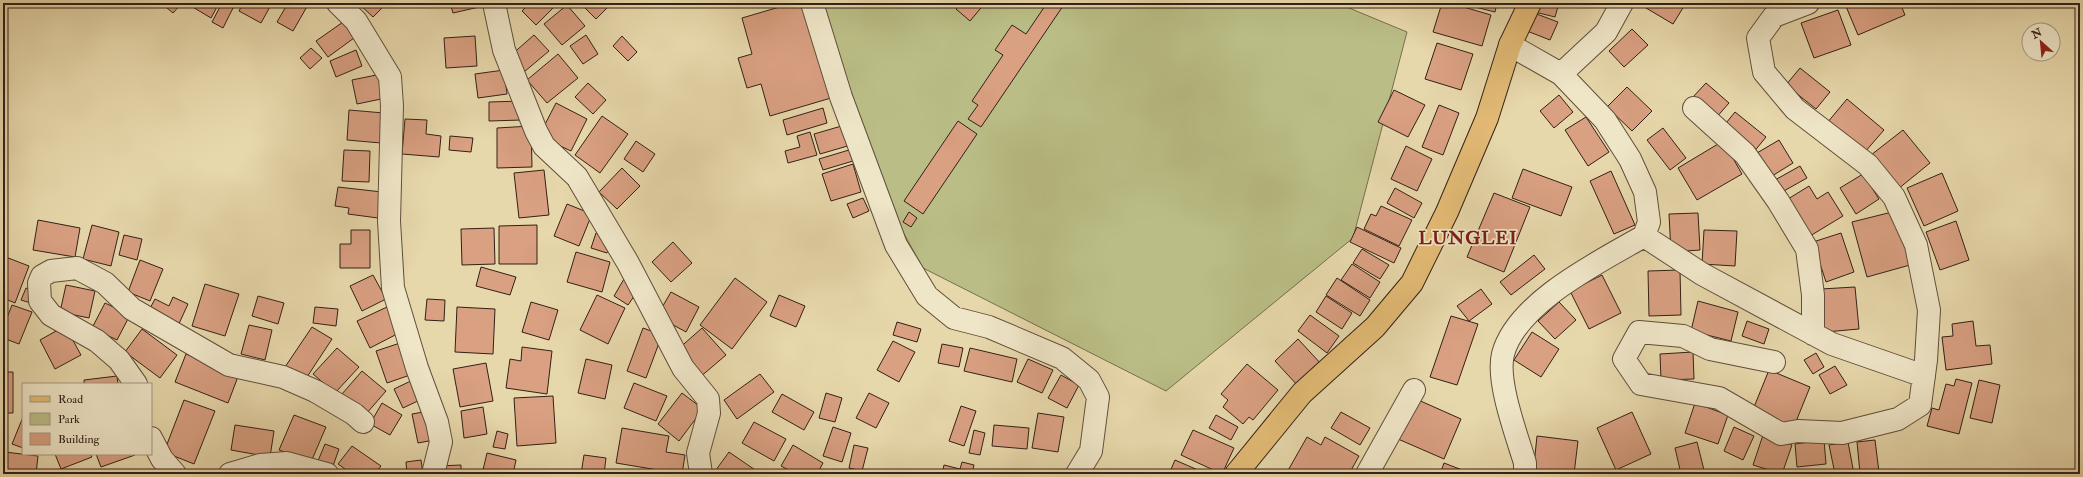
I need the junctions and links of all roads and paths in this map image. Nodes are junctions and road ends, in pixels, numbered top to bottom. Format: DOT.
graph roads {
  1 [pos="338,3"];
  2 [pos="812,3"];
  3 [pos="1530,3"];
  4 [pos="1622,3"];
  5 [pos="1808,3"];
  6 [pos="495,8"];
  7 [pos="1510,45"];
  8 [pos="1561,74"];
  9 [pos="1694,108"];
  10 [pos="1644,236"];
  11 [pos="1813,334"];
  12 [pos="1774,362"];
  13 [pos="1924,376"];
  14 [pos="135,383"];
  15 [pos="1414,390"];
  16 [pos="363,422"];
  17 [pos="152,440"];
  18 [pos="175,474"];
  19 [pos="230,474"];
  20 [pos="327,474"];
  21 [pos="433,474"];
  22 [pos="701,474"];
  23 [pos="1077,474"];
  24 [pos="1236,474"];
  25 [pos="1367,474"];
  26 [pos="1525,474"];
  1 -- 21 [label="street"];
  2 -- 23 [label="street"];
  3 -- 7 [label="main road"];
  4 -- 8 [label="street"];
  5 -- 13 [label="street"];
  6 -- 22 [label="street"];
  7 -- 8 [label="street"];
  7 -- 24 [label="main road"];
  8 -- 10 [label="street"];
  9 -- 11 [label="street"];
  10 -- 11 [label="street"];
  10 -- 26 [label="street"];
  11 -- 13 [label="street"];
  12 -- 13 [label="street"];
  14 -- 16 [label="street"];
  15 -- 25 [label="street"];
  17 -- 18 [label="street"];
  19 -- 20 [label="street"];
}
